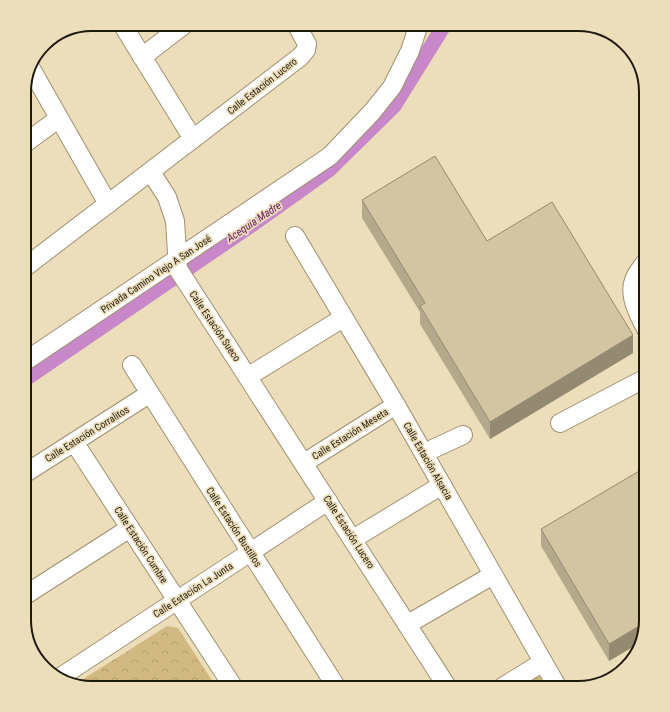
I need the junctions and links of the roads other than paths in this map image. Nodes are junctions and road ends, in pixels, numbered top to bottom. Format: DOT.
graph roads {
  1 [pos="126,31"];
  2 [pos="176,31"];
  3 [pos="300,31"];
  4 [pos="417,31"];
  5 [pos="142,57"];
  6 [pos="34,74"];
  7 [pos="58,119"];
  8 [pos="31,139"];
  9 [pos="193,139"];
  10 [pos="152,172"];
  11 [pos="108,204"];
  12 [pos="295,236"];
  13 [pos="31,263"];
  14 [pos="180,270"];
  15 [pos="639,272"];
  16 [pos="639,315"];
  17 [pos="343,318"];
  18 [pos="31,357"];
  19 [pos="132,365"];
  20 [pos="249,376"];
  21 [pos="639,382"];
  22 [pos="149,394"];
  23 [pos="396,405"];
  24 [pos="560,423"];
  25 [pos="463,435"];
  26 [pos="74,442"];
  27 [pos="424,453"];
  28 [pos="304,463"];
  29 [pos="31,470"];
  30 [pos="442,485"];
  31 [pos="328,501"];
  32 [pos="130,528"];
  33 [pos="353,539"];
  34 [pos="250,552"];
  35 [pos="493,575"];
  36 [pos="31,592"];
  37 [pos="177,600"];
  38 [pos="408,624"];
  39 [pos="544,662"];
  40 [pos="64,674"];
  41 [pos="229,681"];
  42 [pos="333,681"];
  43 [pos="444,681"];
  44 [pos="513,681"];
  45 [pos="554,681"];
  1 -- 5 [label="street"];
  2 -- 5 [label="street"];
  3 -- 9 [label="street, Calle Estación Lucero"];
  4 -- 14 [label="street, Privada Camino Viejo A San José"];
  5 -- 9 [label="street"];
  6 -- 7 [label="street"];
  7 -- 8 [label="street"];
  7 -- 11 [label="street"];
  9 -- 10 [label="street, Calle Estación Lucero"];
  10 -- 11 [label="street, Calle Estación Lucero"];
  10 -- 14 [label="street"];
  11 -- 13 [label="street, Calle Estación Lucero"];
  12 -- 17 [label="street, Calle Estación Alsacia"];
  14 -- 18 [label="street, Privada Camino Viejo A San José"];
  14 -- 20 [label="street, Calle Estación Sueco"];
  15 -- 16 [label="street"];
  17 -- 20 [label="street"];
  17 -- 23 [label="street, Calle Estación Alsacia"];
  19 -- 22 [label="street, Calle Estación Bustillos"];
  20 -- 28 [label="street, Calle Estación Lucero"];
  21 -- 24 [label="street"];
  22 -- 26 [label="street, Calle Estación Corralitos"];
  22 -- 34 [label="street, Calle Estación Bustillos"];
  23 -- 27 [label="street, Calle Estación Alsacia"];
  23 -- 28 [label="street, Calle Estación Meseta"];
  25 -- 27 [label="street"];
  26 -- 29 [label="street, Calle Estación Corralitos"];
  26 -- 32 [label="street, Calle Estación Cumbre"];
  27 -- 30 [label="street, Calle Estación Alsacia"];
  28 -- 31 [label="street, Calle Estación Lucero"];
  30 -- 33 [label="street"];
  30 -- 35 [label="street, Calle Estación Alsacia"];
  31 -- 33 [label="street, Calle Estación Lucero"];
  31 -- 34 [label="street, Calle Estación La Junta"];
  32 -- 36 [label="street"];
  32 -- 37 [label="street, Calle Estación Cumbre"];
  33 -- 38 [label="street, Calle Estación Lucero"];
  34 -- 37 [label="street, Calle Estación La Junta"];
  34 -- 42 [label="street, Calle Estación Bustillos"];
  35 -- 38 [label="street"];
  35 -- 39 [label="street, Calle Estación Alsacia"];
  37 -- 40 [label="street, Calle Estación La Junta"];
  37 -- 41 [label="street, Calle Estación Cumbre"];
  38 -- 43 [label="street, Calle Estación Lucero"];
  39 -- 44 [label="street"];
  39 -- 45 [label="street, Calle Estación Alsacia"];
}
